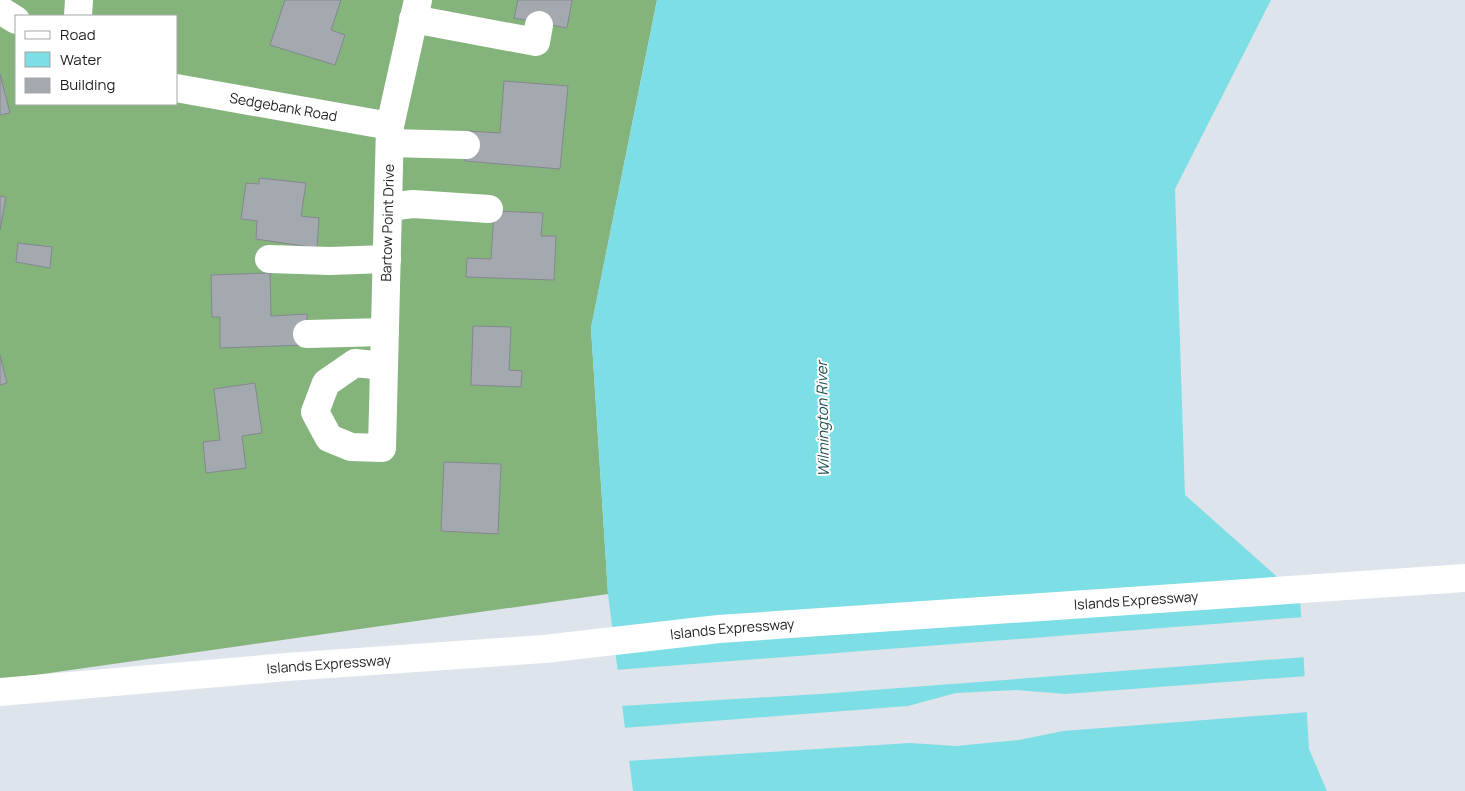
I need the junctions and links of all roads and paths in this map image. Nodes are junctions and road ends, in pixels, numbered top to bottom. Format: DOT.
graph roads {
  1 [pos="78,0"];
  2 [pos="0,10"];
  3 [pos="416,10"];
  4 [pos="78,15"];
  5 [pos="15,19"];
  6 [pos="539,25"];
  7 [pos="178,88"];
  8 [pos="390,134"];
  9 [pos="466,145"];
  10 [pos="388,207"];
  11 [pos="489,209"];
  12 [pos="269,259"];
  13 [pos="387,259"];
  14 [pos="385,332"];
  15 [pos="307,334"];
  16 [pos="384,366"];
  17 [pos="1465,578"];
  18 [pos="0,692"];
  1 -- 4 [label="main road"];
  2 -- 5 [label="main road"];
  3 -- 6 [label="main road"];
  3 -- 8 [label="main road, Bartow Point Drive"];
  7 -- 8 [label="main road, Sedgebank Road"];
  8 -- 9 [label="main road, Sedgebank Road"];
  8 -- 10 [label="main road, Bartow Point Drive"];
  10 -- 11 [label="main road"];
  10 -- 13 [label="main road, Bartow Point Drive"];
  12 -- 13 [label="main road"];
  13 -- 14 [label="main road, Bartow Point Drive"];
  14 -- 15 [label="main road"];
  14 -- 16 [label="main road, Bartow Point Drive"];
  16 -- 16 [label="main road, Bartow Point Drive"];
  17 -- 18 [label="main road, Islands Expressway"];
}
